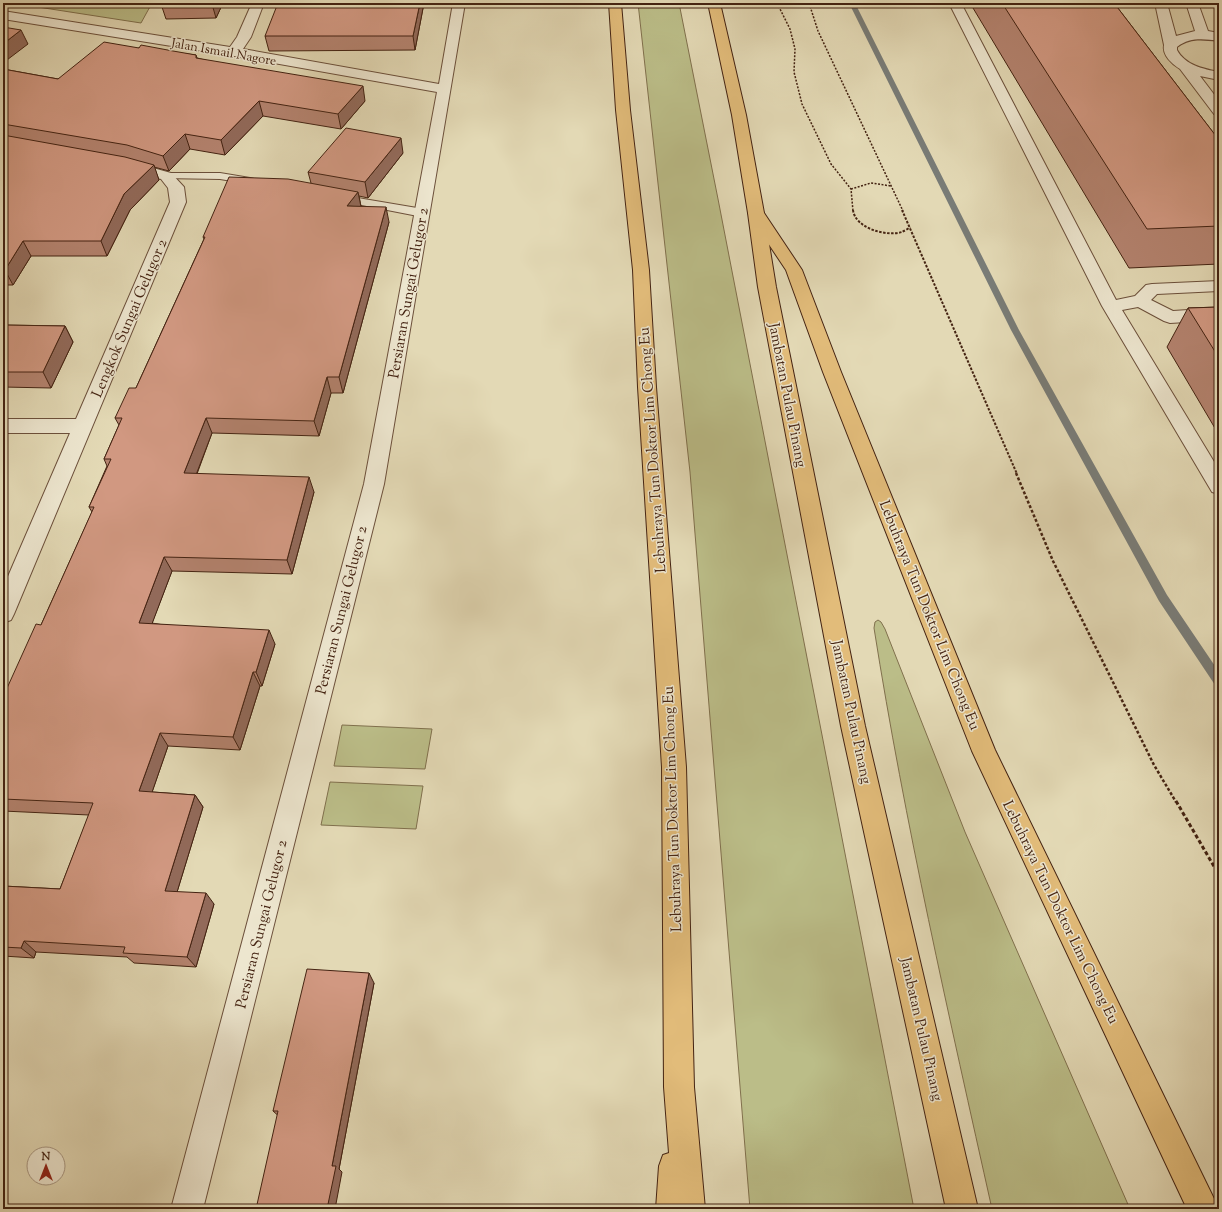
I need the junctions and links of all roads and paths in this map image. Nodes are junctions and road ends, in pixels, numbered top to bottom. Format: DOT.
graph roads {
  1 [pos="258,3"];
  2 [pos="459,3"];
  3 [pos="615,3"];
  4 [pos="714,3"];
  5 [pos="777,3"];
  6 [pos="809,3"];
  7 [pos="955,3"];
  8 [pos="1161,3"];
  9 [pos="1192,3"];
  10 [pos="3,15"];
  11 [pos="1203,35"];
  12 [pos="1219,37"];
  13 [pos="1171,45"];
  14 [pos="234,52"];
  15 [pos="1184,65"];
  16 [pos="1219,76"];
  17 [pos="445,89"];
  18 [pos="1219,111"];
  19 [pos="117,164"];
  20 [pos="166,176"];
  21 [pos="259,183"];
  22 [pos="892,186"];
  23 [pos="851,189"];
  24 [pos="329,196"];
  25 [pos="423,213"];
  26 [pos="756,213"];
  27 [pos="910,227"];
  28 [pos="1219,286"];
  29 [pos="1140,301"];
  30 [pos="1112,306"];
  31 [pos="1219,314"];
  32 [pos="3,426"];
  33 [pos="83,426"];
  34 [pos="1219,487"];
  35 [pos="3,614"];
  36 [pos="1219,875"];
  37 [pos="679,1087"];
  38 [pos="187,1209"];
  39 [pos="672,1209"];
  40 [pos="689,1209"];
  41 [pos="962,1209"];
  42 [pos="1203,1209"];
  1 -- 14 [label="street"];
  2 -- 17 [label="street, Persiaran Sungai Gelugor 2"];
  3 -- 37 [label="highway, Lebuhraya Tun Doktor Lim Chong Eu"];
  4 -- 26 [label="highway, Lebuhraya Tun Doktor Lim Chong Eu"];
  5 -- 23 [label="path"];
  6 -- 22 [label="path"];
  7 -- 30 [label="street"];
  8 -- 13 [label="street"];
  9 -- 11 [label="street"];
  10 -- 14 [label="street, Jalan Ismail Nagore"];
  11 -- 12 [label="street"];
  11 -- 13 [label="street"];
  13 -- 15 [label="street"];
  14 -- 17 [label="street, Jalan Ismail Nagore"];
  15 -- 16 [label="street"];
  15 -- 18 [label="street"];
  17 -- 25 [label="street, Persiaran Sungai Gelugor 2"];
  19 -- 20 [label="street"];
  20 -- 21 [label="lane"];
  20 -- 33 [label="street, Lengkok Sungai Gelugor 2"];
  22 -- 23 [label="path"];
  22 -- 27 [label="path"];
  23 -- 27 [label="path"];
  24 -- 25 [label="lane"];
  25 -- 38 [label="street, Persiaran Sungai Gelugor 2"];
  26 -- 41 [label="highway, Jambatan Pulau Pinang"];
  26 -- 42 [label="highway, Lebuhraya Tun Doktor Lim Chong Eu"];
  27 -- 36 [label="path"];
  28 -- 29 [label="street"];
  29 -- 30 [label="street"];
  29 -- 31 [label="street"];
  30 -- 34 [label="street"];
  32 -- 33 [label="street"];
  33 -- 35 [label="street, Lengkok Sungai Gelugor 2"];
  37 -- 39 [label="highway"];
  37 -- 40 [label="highway, Lebuhraya Tun Doktor Lim Chong Eu"];
}
